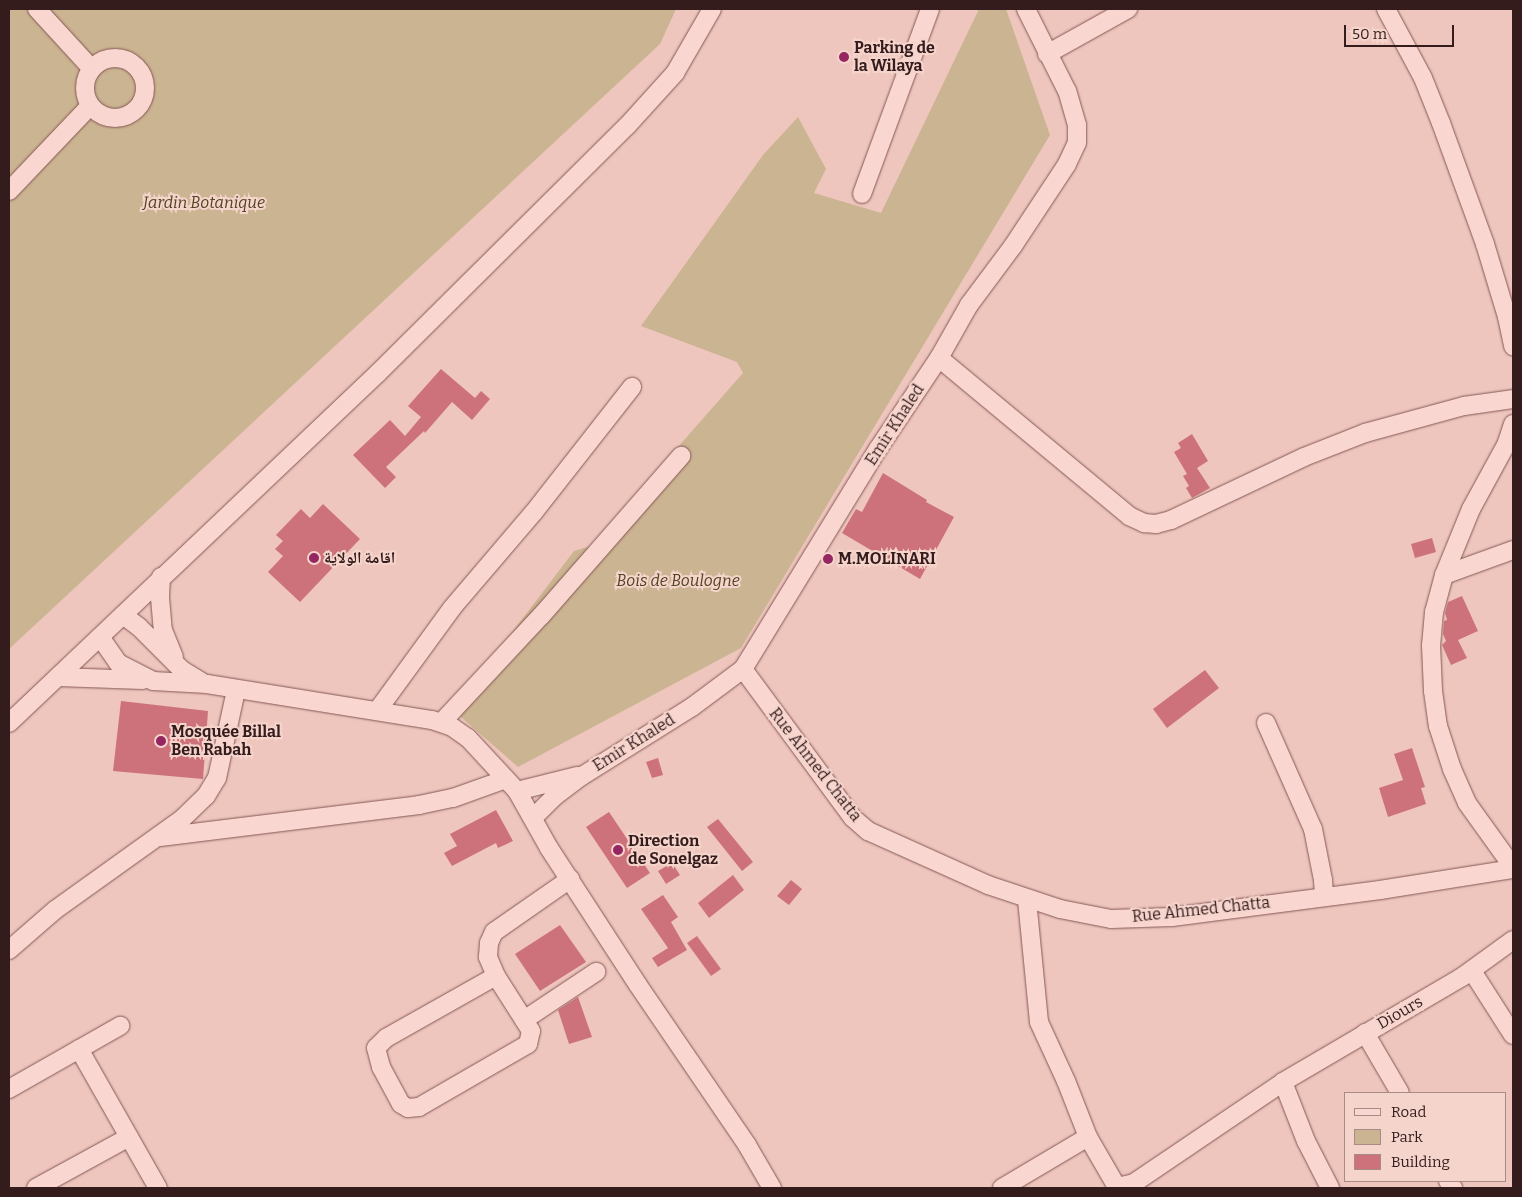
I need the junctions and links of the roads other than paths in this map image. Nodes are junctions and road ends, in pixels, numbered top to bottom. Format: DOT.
graph roads {
  1 [pos="37,9"];
  2 [pos="712,9"];
  3 [pos="930,9"];
  4 [pos="1026,9"];
  5 [pos="1128,9"];
  6 [pos="1386,9"];
  7 [pos="1047,54"];
  8 [pos="92,68"];
  9 [pos="90,106"];
  10 [pos="9,191"];
  11 [pos="862,194"];
  12 [pos="1513,346"];
  13 [pos="939,358"];
  14 [pos="632,387"];
  15 [pos="1513,400"];
  16 [pos="1513,424"];
  17 [pos="681,456"];
  18 [pos="1513,550"];
  19 [pos="1444,575"];
  20 [pos="161,577"];
  21 [pos="122,615"];
  22 [pos="100,637"];
  23 [pos="743,669"];
  24 [pos="182,670"];
  25 [pos="58,677"];
  26 [pos="153,681"];
  27 [pos="207,684"];
  28 [pos="236,690"];
  29 [pos="377,711"];
  30 [pos="442,722"];
  31 [pos="1266,722"];
  32 [pos="9,723"];
  33 [pos="582,776"];
  34 [pos="512,785"];
  35 [pos="533,818"];
  36 [pos="158,837"];
  37 [pos="1513,868"];
  38 [pos="570,879"];
  39 [pos="1324,896"];
  40 [pos="1027,899"];
  41 [pos="1513,940"];
  42 [pos="9,950"];
  43 [pos="1472,971"];
  44 [pos="596,972"];
  45 [pos="496,976"];
  46 [pos="524,1020"];
  47 [pos="120,1026"];
  48 [pos="1365,1033"];
  49 [pos="1513,1035"];
  50 [pos="79,1049"];
  51 [pos="1283,1082"];
  52 [pos="9,1089"];
  53 [pos="1399,1092"];
  54 [pos="129,1137"];
  55 [pos="1088,1137"];
  56 [pos="36,1188"];
  57 [pos="158,1188"];
  58 [pos="772,1188"];
  59 [pos="1002,1188"];
  60 [pos="1330,1188"];
  1 -- 8 [label="street"];
  2 -- 20 [label="street"];
  3 -- 11 [label="street"];
  4 -- 7 [label="street, Emir Khaled"];
  5 -- 7 [label="street"];
  6 -- 12 [label="street"];
  7 -- 13 [label="street, Emir Khaled"];
  8 -- 9 [label="street"];
  8 -- 9 [label="street"];
  9 -- 10 [label="street"];
  13 -- 15 [label="street"];
  13 -- 23 [label="street, Emir Khaled"];
  14 -- 29 [label="street"];
  16 -- 19 [label="street"];
  17 -- 30 [label="street"];
  18 -- 19 [label="street"];
  19 -- 37 [label="street"];
  20 -- 21 [label="street"];
  20 -- 24 [label="street"];
  21 -- 22 [label="street"];
  21 -- 24 [label="street"];
  22 -- 25 [label="street"];
  22 -- 26 [label="street"];
  23 -- 33 [label="street, Emir Khaled"];
  23 -- 40 [label="street, Rue Ahmed Chatta"];
  24 -- 27 [label="street"];
  25 -- 26 [label="street"];
  25 -- 32 [label="street"];
  26 -- 27 [label="street"];
  27 -- 28 [label="street"];
  28 -- 29 [label="street"];
  28 -- 36 [label="street"];
  29 -- 30 [label="street"];
  30 -- 34 [label="street"];
  31 -- 39 [label="street"];
  33 -- 34 [label="street"];
  33 -- 35 [label="street"];
  34 -- 35 [label="street"];
  34 -- 36 [label="street"];
  35 -- 38 [label="street"];
  36 -- 42 [label="street"];
  37 -- 39 [label="street, Rue Ahmed Chatta"];
  38 -- 45 [label="street"];
  38 -- 58 [label="street"];
  39 -- 40 [label="street, Rue Ahmed Chatta"];
  40 -- 55 [label="street, Diours"];
  41 -- 43 [label="street, Diours"];
  43 -- 48 [label="street, Diours"];
  43 -- 49 [label="street"];
  44 -- 46 [label="street"];
  45 -- 46 [label="street"];
  45 -- 46 [label="street"];
  47 -- 50 [label="street"];
  48 -- 51 [label="street, Diours"];
  48 -- 53 [label="street"];
  50 -- 52 [label="street"];
  50 -- 54 [label="street"];
  51 -- 55 [label="street, Diours"];
  51 -- 60 [label="street"];
  54 -- 56 [label="street"];
  54 -- 57 [label="street"];
  55 -- 59 [label="street"];
}
